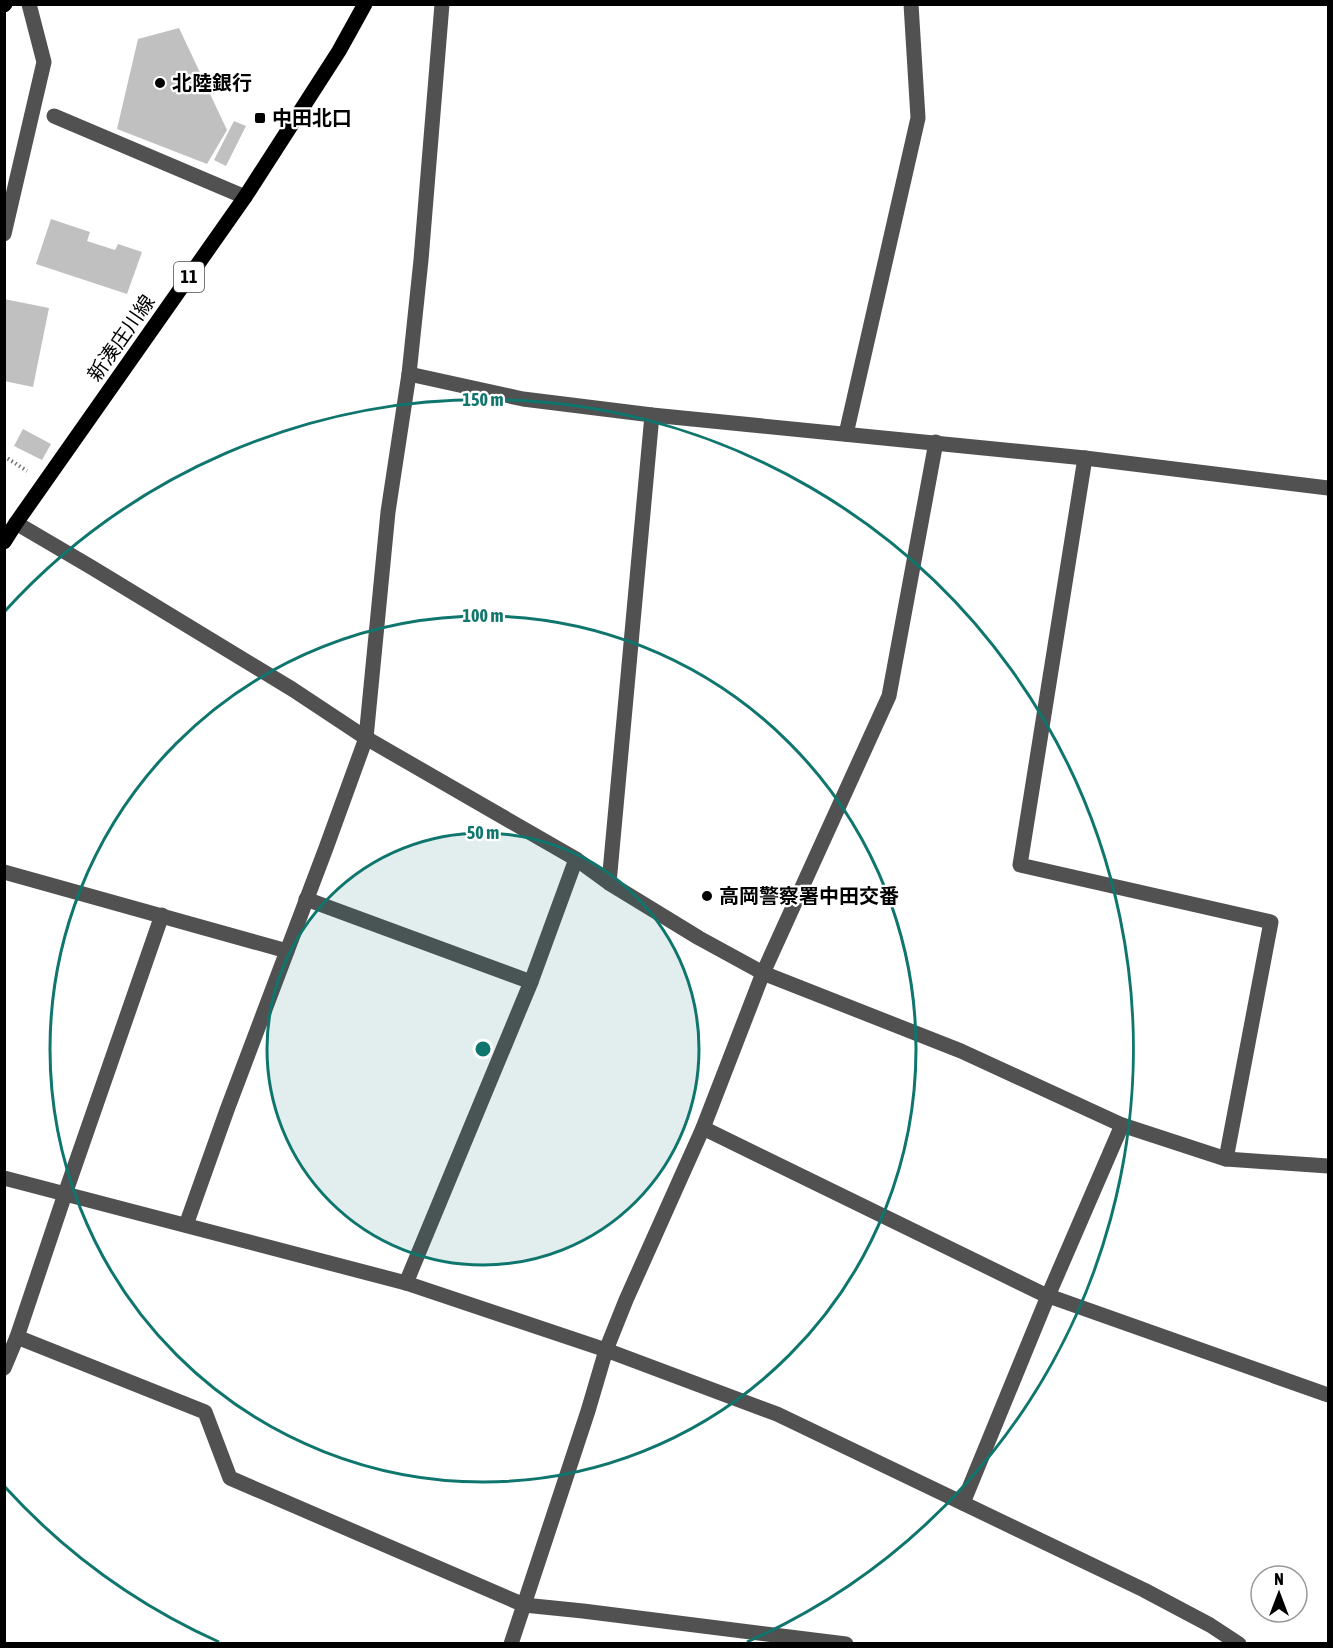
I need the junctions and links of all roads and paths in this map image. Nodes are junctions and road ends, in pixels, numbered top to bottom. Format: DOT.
graph roads {
  1 [pos="29,4"];
  2 [pos="364,4"];
  3 [pos="441,4"];
  4 [pos="912,4"];
  5 [pos="54,116"];
  6 [pos="245,197"];
  7 [pos="4,234"];
  8 [pos="409,374"];
  9 [pos="652,415"];
  10 [pos="846,434"];
  11 [pos="936,442"];
  12 [pos="1085,458"];
  13 [pos="1329,488"];
  14 [pos="16,523"];
  15 [pos="4,542"];
  16 [pos="366,738"];
  17 [pos="576,859"];
  18 [pos="4,872"];
  19 [pos="609,883"];
  20 [pos="306,899"];
  21 [pos="162,915"];
  22 [pos="287,951"];
  23 [pos="763,973"];
  24 [pos="531,982"];
  25 [pos="1122,1125"];
  26 [pos="703,1128"];
  27 [pos="1226,1159"];
  28 [pos="1329,1166"];
  29 [pos="4,1178"];
  30 [pos="65,1194"];
  31 [pos="186,1225"];
  32 [pos="406,1283"];
  33 [pos="1048,1296"];
  34 [pos="17,1337"];
  35 [pos="606,1350"];
  36 [pos="4,1368"];
  37 [pos="1329,1395"];
  38 [pos="963,1503"];
  39 [pos="524,1605"];
  40 [pos="511,1644"];
  41 [pos="846,1644"];
  42 [pos="1239,1644"];
  1 -- 7 [label="street"];
  2 -- 6 [label="main road, 新湊庄川線 / 11"];
  3 -- 8 [label="street"];
  4 -- 10 [label="street"];
  5 -- 6 [label="street"];
  6 -- 14 [label="main road, 新湊庄川線 / 11"];
  8 -- 9 [label="street"];
  8 -- 16 [label="street"];
  9 -- 10 [label="street"];
  9 -- 19 [label="street"];
  10 -- 11 [label="street"];
  11 -- 12 [label="street"];
  11 -- 23 [label="street"];
  12 -- 13 [label="street"];
  12 -- 27 [label="street"];
  14 -- 15 [label="main road, 新湊庄川線 / 11"];
  14 -- 16 [label="street"];
  16 -- 17 [label="street"];
  16 -- 20 [label="street"];
  17 -- 19 [label="street"];
  17 -- 24 [label="street"];
  18 -- 21 [label="street"];
  19 -- 23 [label="street"];
  20 -- 22 [label="street"];
  20 -- 24 [label="street"];
  21 -- 22 [label="street"];
  21 -- 30 [label="street"];
  22 -- 31 [label="street"];
  23 -- 25 [label="street"];
  23 -- 26 [label="street"];
  24 -- 32 [label="street"];
  25 -- 27 [label="street"];
  25 -- 33 [label="street"];
  26 -- 33 [label="street"];
  26 -- 35 [label="street"];
  27 -- 28 [label="street"];
  29 -- 30 [label="street"];
  30 -- 31 [label="street"];
  30 -- 34 [label="street"];
  31 -- 32 [label="street"];
  32 -- 35 [label="street"];
  33 -- 37 [label="street"];
  33 -- 38 [label="street"];
  34 -- 36 [label="street"];
  34 -- 39 [label="street"];
  35 -- 38 [label="street"];
  35 -- 39 [label="street"];
  38 -- 42 [label="street"];
  39 -- 40 [label="street"];
  39 -- 41 [label="street"];
}
